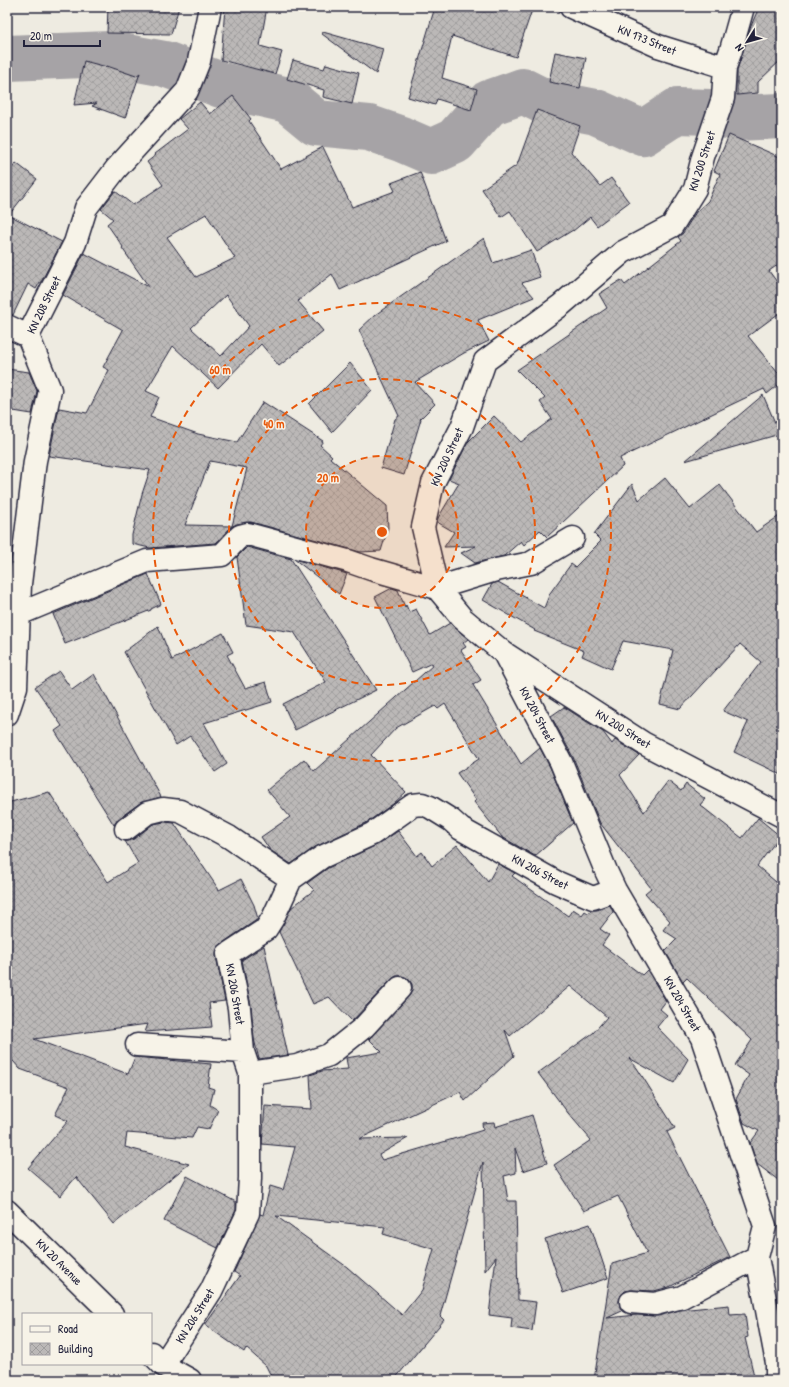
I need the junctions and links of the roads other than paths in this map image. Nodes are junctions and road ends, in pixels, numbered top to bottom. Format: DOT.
graph roads {
  1 [pos="210,7"];
  2 [pos="571,7"];
  3 [pos="743,7"];
  4 [pos="725,67"];
  5 [pos="7,326"];
  6 [pos="28,336"];
  7 [pos="573,538"];
  8 [pos="436,588"];
  9 [pos="19,614"];
  10 [pos="504,653"];
  11 [pos="7,714"];
  12 [pos="782,816"];
  13 [pos="126,830"];
  14 [pos="291,879"];
  15 [pos="615,890"];
  16 [pos="400,988"];
  17 [pos="136,1045"];
  18 [pos="243,1052"];
  19 [pos="250,1073"];
  20 [pos="7,1210"];
  21 [pos="774,1224"];
  22 [pos="757,1257"];
  23 [pos="631,1302"];
  24 [pos="111,1313"];
  25 [pos="157,1359"];
  26 [pos="190,1380"];
  27 [pos="777,1380"];
  1 -- 6 [label="street, KN 208 Street"];
  2 -- 4 [label="street, KN 173 Street"];
  3 -- 4 [label="street, KN 200 Street"];
  4 -- 8 [label="street, KN 200 Street"];
  5 -- 6 [label="street"];
  6 -- 9 [label="street, KN 208 Street"];
  7 -- 8 [label="street"];
  8 -- 9 [label="street"];
  8 -- 10 [label="street, KN 200 Street"];
  9 -- 11 [label="street, KN 208 Street"];
  10 -- 12 [label="street, KN 200 Street"];
  10 -- 15 [label="street, KN 204 Street"];
  13 -- 14 [label="street"];
  14 -- 15 [label="street, KN 206 Street"];
  14 -- 18 [label="street, KN 206 Street"];
  15 -- 21 [label="street, KN 204 Street"];
  16 -- 19 [label="street"];
  17 -- 18 [label="street"];
  18 -- 19 [label="street, KN 206 Street"];
  19 -- 25 [label="street, KN 206 Street"];
  20 -- 24 [label="street, KN 20 Avenue"];
  21 -- 22 [label="street, KN 204 Street"];
  22 -- 23 [label="street"];
  22 -- 27 [label="street, KN 204 Street"];
  25 -- 26 [label="street"];
}
